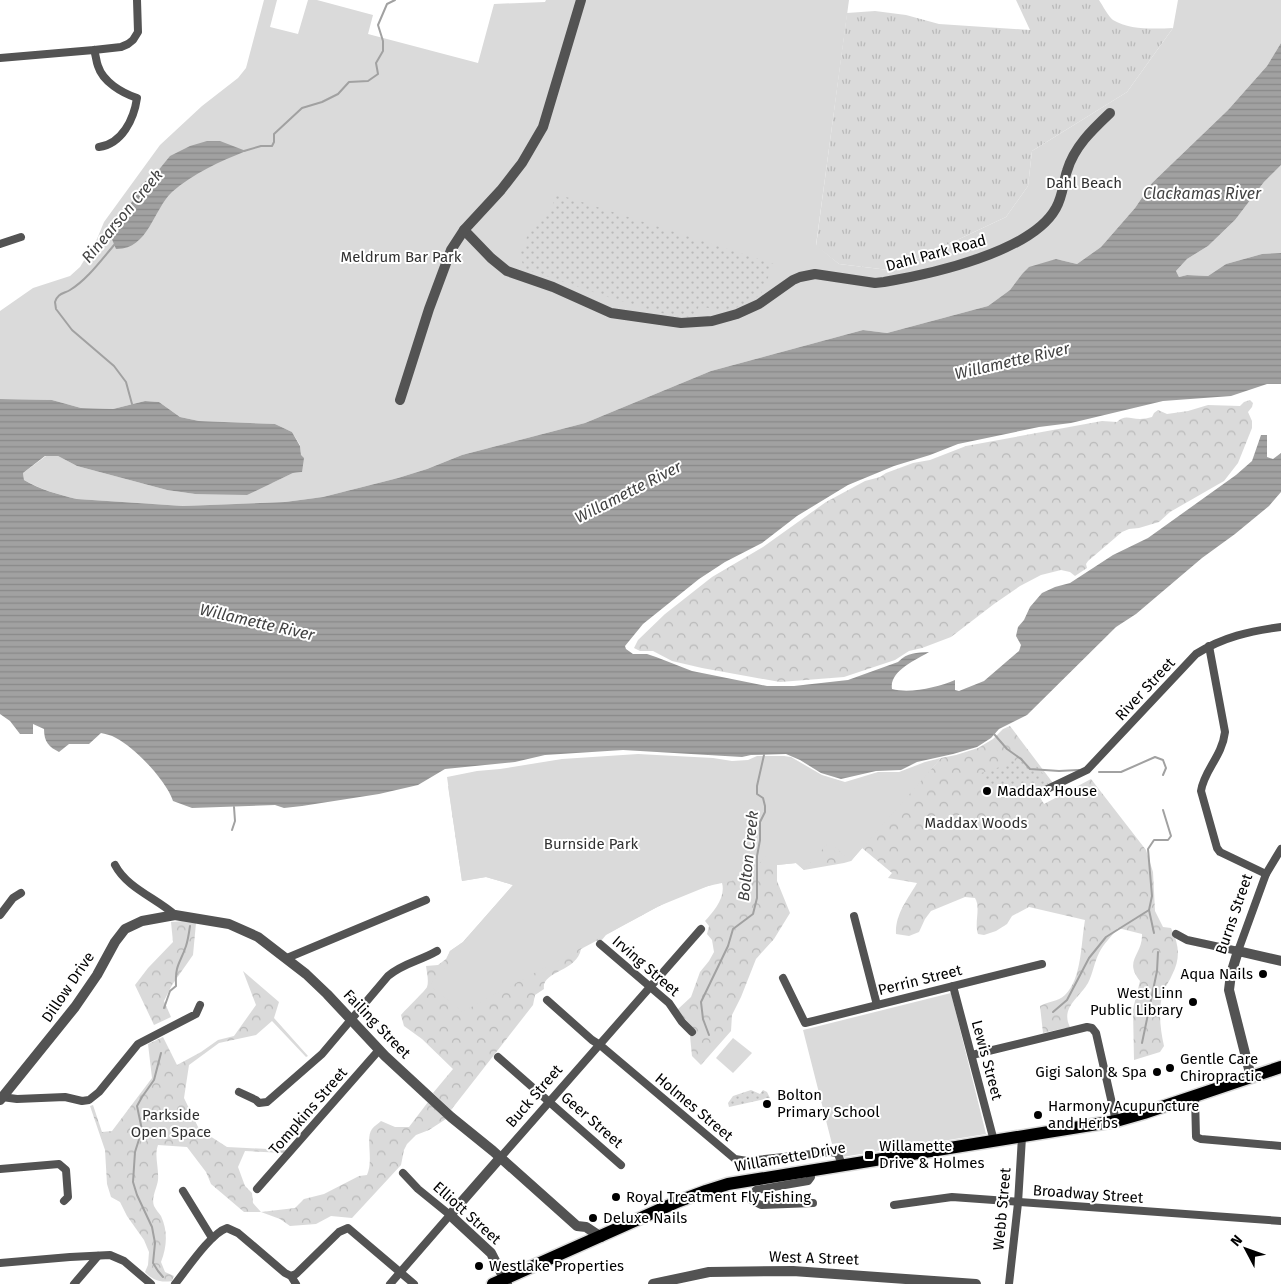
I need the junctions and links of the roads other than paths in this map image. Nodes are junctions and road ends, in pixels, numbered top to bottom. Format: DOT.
graph roads {
  1 [pos="137,0"];
  2 [pos="581,0"];
  3 [pos="94,50"];
  4 [pos="0,58"];
  5 [pos="1110,113"];
  6 [pos="99,147"];
  7 [pos="464,230"];
  8 [pos="21,237"];
  9 [pos="0,244"];
  10 [pos="400,400"];
  11 [pos="1281,627"];
  12 [pos="1210,646"];
  13 [pos="1041,792"];
  14 [pos="1281,849"];
  15 [pos="115,865"];
  16 [pos="1266,874"];
  17 [pos="21,893"];
  18 [pos="426,900"];
  19 [pos="0,914"];
  20 [pos="175,915"];
  21 [pos="854,916"];
  22 [pos="702,929"];
  23 [pos="1176,934"];
  24 [pos="600,944"];
  25 [pos="437,951"];
  26 [pos="1238,951"];
  27 [pos="287,958"];
  28 [pos="1281,961"];
  29 [pos="1042,964"];
  30 [pos="783,978"];
  31 [pos="953,986"];
  32 [pos="650,987"];
  33 [pos="547,1000"];
  34 [pos="200,1005"];
  35 [pos="877,1005"];
  36 [pos="350,1019"];
  37 [pos="692,1032"];
  38 [pos="600,1045"];
  39 [pos="379,1050"];
  40 [pos="972,1055"];
  41 [pos="498,1057"];
  42 [pos="1281,1067"];
  43 [pos="1251,1077"];
  44 [pos="239,1092"];
  45 [pos="1195,1096"];
  46 [pos="1,1099"];
  47 [pos="550,1102"];
  48 [pos="1116,1121"];
  49 [pos="1022,1137"];
  50 [pos="994,1141"];
  51 [pos="1281,1146"];
  52 [pos="500,1158"];
  53 [pos="621,1165"];
  54 [pos="842,1165"];
  55 [pos="0,1169"];
  56 [pos="810,1171"];
  57 [pos="403,1173"];
  58 [pos="257,1189"];
  59 [pos="183,1191"];
  60 [pos="64,1201"];
  61 [pos="813,1203"];
  62 [pos="1018,1203"];
  63 [pos="894,1205"];
  64 [pos="450,1215"];
  65 [pos="1281,1221"];
  66 [pos="601,1237"];
  67 [pos="212,1238"];
  68 [pos="98,1256"];
  69 [pos="0,1264"];
  70 [pos="400,1272"];
  71 [pos="292,1276"];
  72 [pos="502,1282"];
  73 [pos="74,1284"];
  74 [pos="151,1284"];
  75 [pos="174,1284"];
  76 [pos="296,1284"];
  77 [pos="390,1284"];
  78 [pos="414,1284"];
  79 [pos="653,1284"];
  80 [pos="976,1284"];
  81 [pos="1009,1284"];
  1 -- 3 [label="street"];
  2 -- 7 [label="street"];
  3 -- 4 [label="street"];
  3 -- 6 [label="street"];
  5 -- 7 [label="street, Dahl Park Road"];
  7 -- 10 [label="street"];
  8 -- 9 [label="street"];
  11 -- 12 [label="street, River Street"];
  12 -- 13 [label="street, River Street"];
  12 -- 16 [label="street, Burns Street"];
  14 -- 16 [label="street"];
  15 -- 20 [label="street, Failing Street"];
  16 -- 26 [label="street, Burns Street"];
  17 -- 19 [label="street"];
  18 -- 27 [label="street"];
  20 -- 27 [label="street, Failing Street"];
  20 -- 46 [label="street, Dillow Drive"];
  21 -- 35 [label="street"];
  22 -- 32 [label="street, Buck Street"];
  23 -- 26 [label="street"];
  24 -- 32 [label="street, Irving Street"];
  25 -- 36 [label="street"];
  26 -- 28 [label="street"];
  26 -- 43 [label="street, Burns Street"];
  27 -- 36 [label="street, Failing Street"];
  29 -- 31 [label="street, Perrin Street"];
  30 -- 35 [label="street, Perrin Street"];
  31 -- 35 [label="street, Perrin Street"];
  31 -- 40 [label="street, Lewis Street"];
  32 -- 37 [label="street, Irving Street"];
  32 -- 38 [label="street, Buck Street"];
  33 -- 38 [label="street, Holmes Street"];
  34 -- 46 [label="street"];
  36 -- 39 [label="street, Failing Street"];
  36 -- 44 [label="street"];
  38 -- 47 [label="street, Buck Street"];
  38 -- 54 [label="street, Holmes Street"];
  39 -- 52 [label="street, Failing Street"];
  39 -- 58 [label="street, Tompkins Street"];
  40 -- 48 [label="street"];
  40 -- 50 [label="street, Lewis Street"];
  41 -- 47 [label="street, Geer Street"];
  42 -- 43 [label="main road, Willamette Drive"];
  43 -- 45 [label="main road, Willamette Drive"];
  45 -- 48 [label="main road, Willamette Drive"];
  45 -- 51 [label="street"];
  47 -- 52 [label="street, Buck Street"];
  47 -- 53 [label="street, Geer Street"];
  48 -- 49 [label="main road, Willamette Drive"];
  49 -- 50 [label="main road, Willamette Drive"];
  49 -- 62 [label="street, Webb Street"];
  50 -- 54 [label="main road, Willamette Drive"];
  52 -- 64 [label="street, Buck Street"];
  52 -- 66 [label="street, Failing Street"];
  54 -- 56 [label="main road, Willamette Drive"];
  55 -- 60 [label="street"];
  56 -- 61 [label="street"];
  56 -- 66 [label="main road, Willamette Drive"];
  57 -- 64 [label="street, Elliott Street"];
  59 -- 67 [label="street"];
  62 -- 63 [label="street, Broadway Street"];
  62 -- 65 [label="street, Broadway Street"];
  62 -- 81 [label="street, Webb Street"];
  64 -- 70 [label="street, Buck Street"];
  64 -- 72 [label="street, Elliott Street"];
  66 -- 72 [label="main road, Willamette Drive"];
  67 -- 71 [label="street"];
  67 -- 75 [label="street"];
  68 -- 69 [label="street"];
  68 -- 73 [label="street"];
  68 -- 74 [label="street"];
  70 -- 71 [label="street"];
  70 -- 77 [label="street, Buck Street"];
  70 -- 78 [label="street"];
  71 -- 76 [label="street"];
  79 -- 80 [label="street, West A Street"];
}
